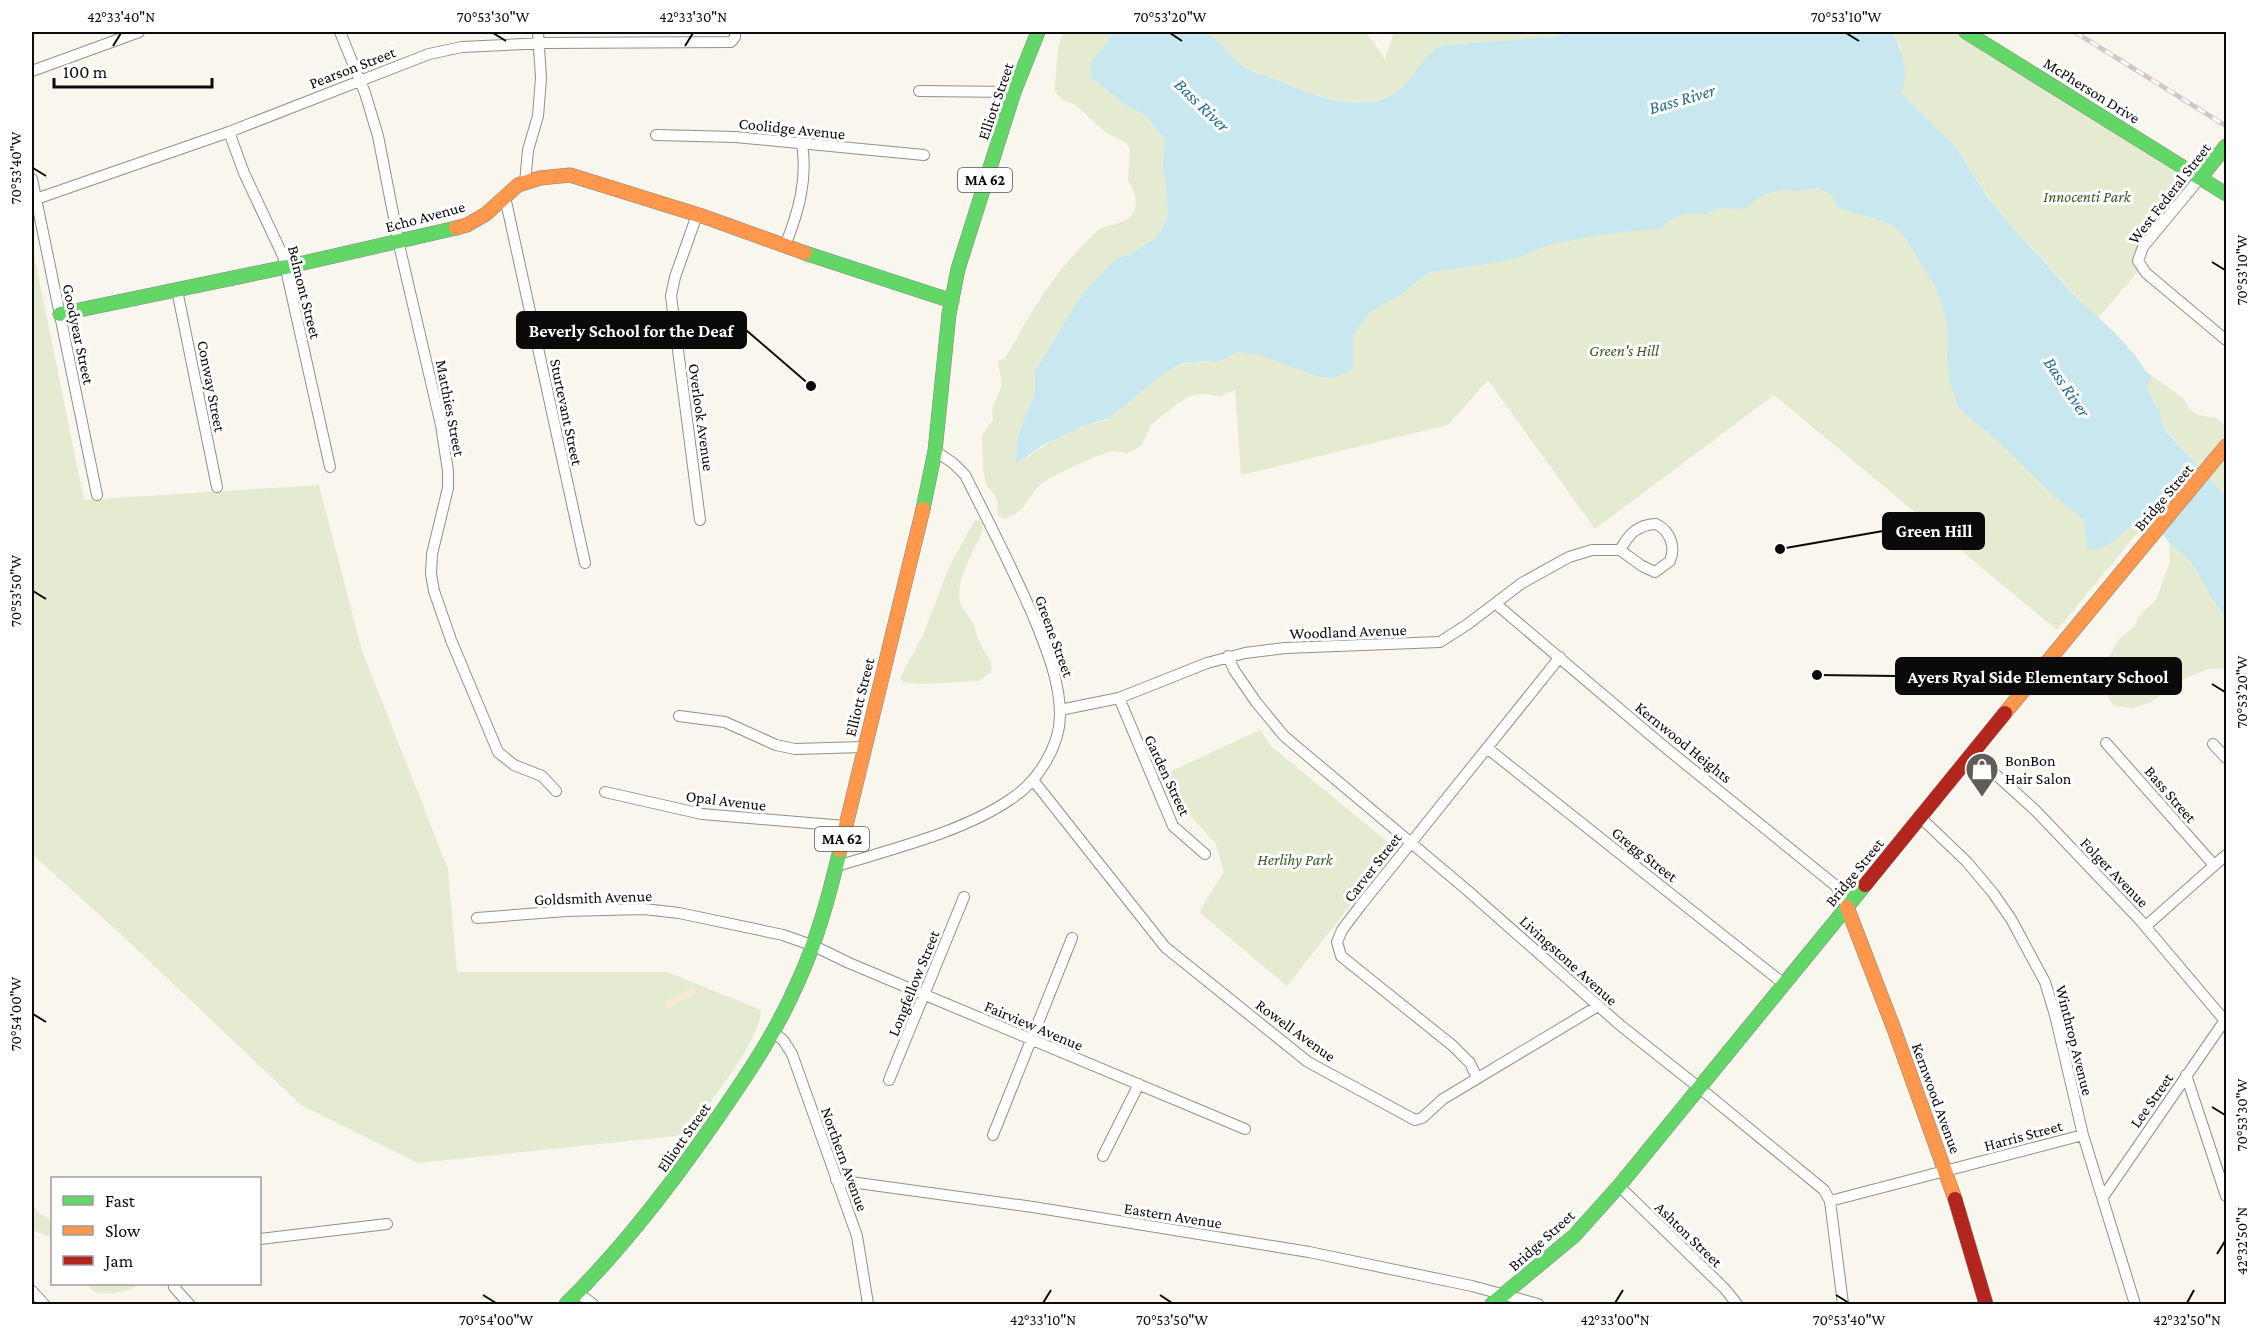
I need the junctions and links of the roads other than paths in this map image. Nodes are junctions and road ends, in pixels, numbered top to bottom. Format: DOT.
graph roads {
  1 [pos="139,32"];
  2 [pos="340,32"];
  3 [pos="538,32"];
  4 [pos="1038,32"];
  5 [pos="1966,32"];
  6 [pos="733,37"];
  7 [pos="539,43"];
  8 [pos="32,71"];
  9 [pos="360,80"];
  10 [pos="919,91"];
  11 [pos="1014,92"];
  12 [pos="228,132"];
  13 [pos="656,135"];
  14 [pos="802,144"];
  15 [pos="2226,146"];
  16 [pos="924,155"];
  17 [pos="2201,177"];
  18 [pos="32,179"];
  19 [pos="525,183"];
  20 [pos="2226,194"];
  21 [pos="505,197"];
  22 [pos="36,199"];
  23 [pos="698,215"];
  24 [pos="399,241"];
  25 [pos="785,246"];
  26 [pos="286,267"];
  27 [pos="177,290"];
  28 [pos="952,301"];
  29 [pos="60,314"];
  30 [pos="2226,340"];
  31 [pos="2226,446"];
  32 [pos="935,451"];
  33 [pos="330,467"];
  34 [pos="217,487"];
  35 [pos="97,495"];
  36 [pos="700,520"];
  37 [pos="1620,550"];
  38 [pos="585,563"];
  39 [pos="1496,604"];
  40 [pos="1228,656"];
  41 [pos="1560,657"];
  42 [pos="1119,698"];
  43 [pos="1060,710"];
  44 [pos="679,716"];
  45 [pos="2106,743"];
  46 [pos="2213,744"];
  47 [pos="864,747"];
  48 [pos="1487,748"];
  49 [pos="1972,753"];
  50 [pos="2226,758"];
  51 [pos="1033,780"];
  52 [pos="556,792"];
  53 [pos="605,792"];
  54 [pos="1920,817"];
  55 [pos="845,826"];
  56 [pos="1411,842"];
  57 [pos="1205,854"];
  58 [pos="2226,855"];
  59 [pos="2214,865"];
  60 [pos="837,866"];
  61 [pos="964,897"];
  62 [pos="1847,907"];
  63 [pos="477,918"];
  64 [pos="2146,926"];
  65 [pos="1072,938"];
  66 [pos="814,946"];
  67 [pos="1784,984"];
  68 [pos="924,995"];
  69 [pos="1598,1006"];
  70 [pos="2225,1021"];
  71 [pos="774,1033"];
  72 [pos="1031,1040"];
  73 [pos="2186,1075"];
  74 [pos="1477,1078"];
  75 [pos="889,1080"];
  76 [pos="1138,1084"];
  77 [pos="1699,1087"];
  78 [pos="1245,1129"];
  79 [pos="993,1135"];
  80 [pos="2083,1135"];
  81 [pos="1104,1156"];
  82 [pos="1945,1171"];
  83 [pos="836,1180"];
  84 [pos="1619,1186"];
  85 [pos="2226,1196"];
  86 [pos="2103,1197"];
  87 [pos="1830,1201"];
  88 [pos="387,1224"];
  89 [pos="261,1239"];
  90 [pos="175,1285"];
  91 [pos="32,1291"];
  92 [pos="578,1293"];
  93 [pos="1503,1295"];
  94 [pos="44,1305"];
  95 [pos="189,1305"];
  96 [pos="566,1305"];
  97 [pos="593,1305"];
  98 [pos="868,1305"];
  99 [pos="1492,1305"];
  100 [pos="1538,1305"];
  101 [pos="1737,1305"];
  102 [pos="1843,1305"];
  103 [pos="1986,1305"];
  104 [pos="2136,1305"];
  1 -- 8 [label="street"];
  2 -- 9 [label="street, Matthies Street"];
  3 -- 7 [label="street"];
  4 -- 11 [label="main road, Elliott Street / MA 62"];
  5 -- 17 [label="main road, McPherson Drive"];
  6 -- 7 [label="street, Pearson Street"];
  7 -- 9 [label="street, Pearson Street"];
  7 -- 19 [label="street"];
  9 -- 12 [label="street, Pearson Street"];
  9 -- 24 [label="street, Matthies Street"];
  10 -- 11 [label="street"];
  11 -- 28 [label="main road, Elliott Street / MA 62"];
  12 -- 22 [label="street, Pearson Street"];
  12 -- 26 [label="street, Belmont Street"];
  13 -- 14 [label="street, Coolidge Avenue"];
  14 -- 16 [label="street, Coolidge Avenue"];
  14 -- 25 [label="street"];
  15 -- 17 [label="main road, West Federal Street"];
  17 -- 20 [label="main road, McPherson Drive"];
  17 -- 30 [label="street, West Federal Street"];
  18 -- 22 [label="street, Goodyear Street"];
  19 -- 21 [label="main road, Echo Avenue"];
  19 -- 23 [label="main road, Echo Avenue"];
  21 -- 24 [label="main road, Echo Avenue"];
  21 -- 38 [label="street, Sturtevant Street"];
  22 -- 29 [label="street, Goodyear Street"];
  23 -- 25 [label="main road, Echo Avenue"];
  23 -- 36 [label="street, Overlook Avenue"];
  24 -- 26 [label="main road, Echo Avenue"];
  24 -- 52 [label="street, Matthies Street"];
  25 -- 28 [label="main road, Echo Avenue"];
  26 -- 27 [label="main road, Echo Avenue"];
  26 -- 33 [label="street, Belmont Street"];
  27 -- 29 [label="main road, Echo Avenue"];
  27 -- 34 [label="street, Conway Street"];
  28 -- 32 [label="main road, Elliott Street / MA 62"];
  29 -- 35 [label="street, Goodyear Street"];
  31 -- 49 [label="main road, Bridge Street"];
  32 -- 43 [label="street, Greene Street"];
  32 -- 47 [label="main road, Elliott Street / MA 62"];
  37 -- 37 [label="street"];
  37 -- 39 [label="street, Woodland Avenue"];
  39 -- 40 [label="street, Woodland Avenue"];
  39 -- 41 [label="street, Kernwood Heights"];
  40 -- 42 [label="street, Woodland Avenue"];
  40 -- 56 [label="street, Livingstone Avenue"];
  41 -- 48 [label="street, Carver Street"];
  41 -- 62 [label="street, Kernwood Heights"];
  42 -- 43 [label="street, Woodland Avenue"];
  42 -- 57 [label="street, Garden Street"];
  43 -- 51 [label="street, Greene Street"];
  44 -- 47 [label="street"];
  45 -- 59 [label="street, Bass Street"];
  46 -- 50 [label="street"];
  47 -- 55 [label="main road, Elliott Street / MA 62"];
  48 -- 56 [label="street, Carver Street"];
  48 -- 67 [label="street, Gregg Street"];
  49 -- 54 [label="main road, Bridge Street"];
  49 -- 64 [label="street, Folger Avenue"];
  51 -- 60 [label="street, Greene Street"];
  51 -- 74 [label="street, Rowell Avenue"];
  53 -- 55 [label="street, Opal Avenue"];
  54 -- 62 [label="main road, Bridge Street"];
  54 -- 80 [label="street, Winthrop Avenue"];
  55 -- 60 [label="main road, Elliott Street / MA 62"];
  56 -- 69 [label="street, Livingstone Avenue"];
  56 -- 74 [label="street, Carver Street"];
  58 -- 59 [label="street"];
  59 -- 64 [label="street"];
  60 -- 66 [label="main road, Elliott Street / MA 62"];
  61 -- 68 [label="street, Longfellow Street"];
  62 -- 67 [label="main road, Bridge Street"];
  62 -- 82 [label="main road, Kernwood Avenue"];
  63 -- 66 [label="street, Goldsmith Avenue"];
  64 -- 70 [label="street, Folger Avenue"];
  65 -- 72 [label="street"];
  66 -- 68 [label="street, Fairview Avenue"];
  66 -- 71 [label="main road, Elliott Street / MA 62"];
  67 -- 77 [label="main road, Bridge Street"];
  68 -- 72 [label="street, Fairview Avenue"];
  68 -- 75 [label="street, Longfellow Street"];
  69 -- 74 [label="street, Rowell Avenue"];
  69 -- 77 [label="street, Livingstone Avenue"];
  70 -- 73 [label="street, Lee Street"];
  71 -- 83 [label="street, Northern Avenue"];
  71 -- 92 [label="main road, Elliott Street / MA 62"];
  72 -- 76 [label="street, Fairview Avenue"];
  72 -- 79 [label="street"];
  73 -- 85 [label="street"];
  73 -- 86 [label="street, Lee Street"];
  76 -- 78 [label="street, Fairview Avenue"];
  76 -- 81 [label="street"];
  77 -- 84 [label="main road, Bridge Street"];
  77 -- 87 [label="street, Livingstone Avenue"];
  80 -- 82 [label="street, Harris Street"];
  80 -- 86 [label="street, Winthrop Avenue"];
  82 -- 87 [label="street, Harris Street"];
  82 -- 103 [label="main road, Kernwood Avenue"];
  83 -- 93 [label="street, Eastern Avenue"];
  83 -- 98 [label="street, Northern Avenue"];
  84 -- 93 [label="main road, Bridge Street"];
  84 -- 101 [label="street, Ashton Street"];
  86 -- 104 [label="street, Winthrop Avenue"];
  87 -- 102 [label="street"];
  88 -- 89 [label="street"];
  90 -- 95 [label="street"];
  91 -- 94 [label="street"];
  92 -- 96 [label="main road, Elliott Street / MA 62"];
  92 -- 97 [label="street"];
  93 -- 99 [label="main road, Bridge Street"];
  93 -- 100 [label="street, Eastern Avenue"];
}
